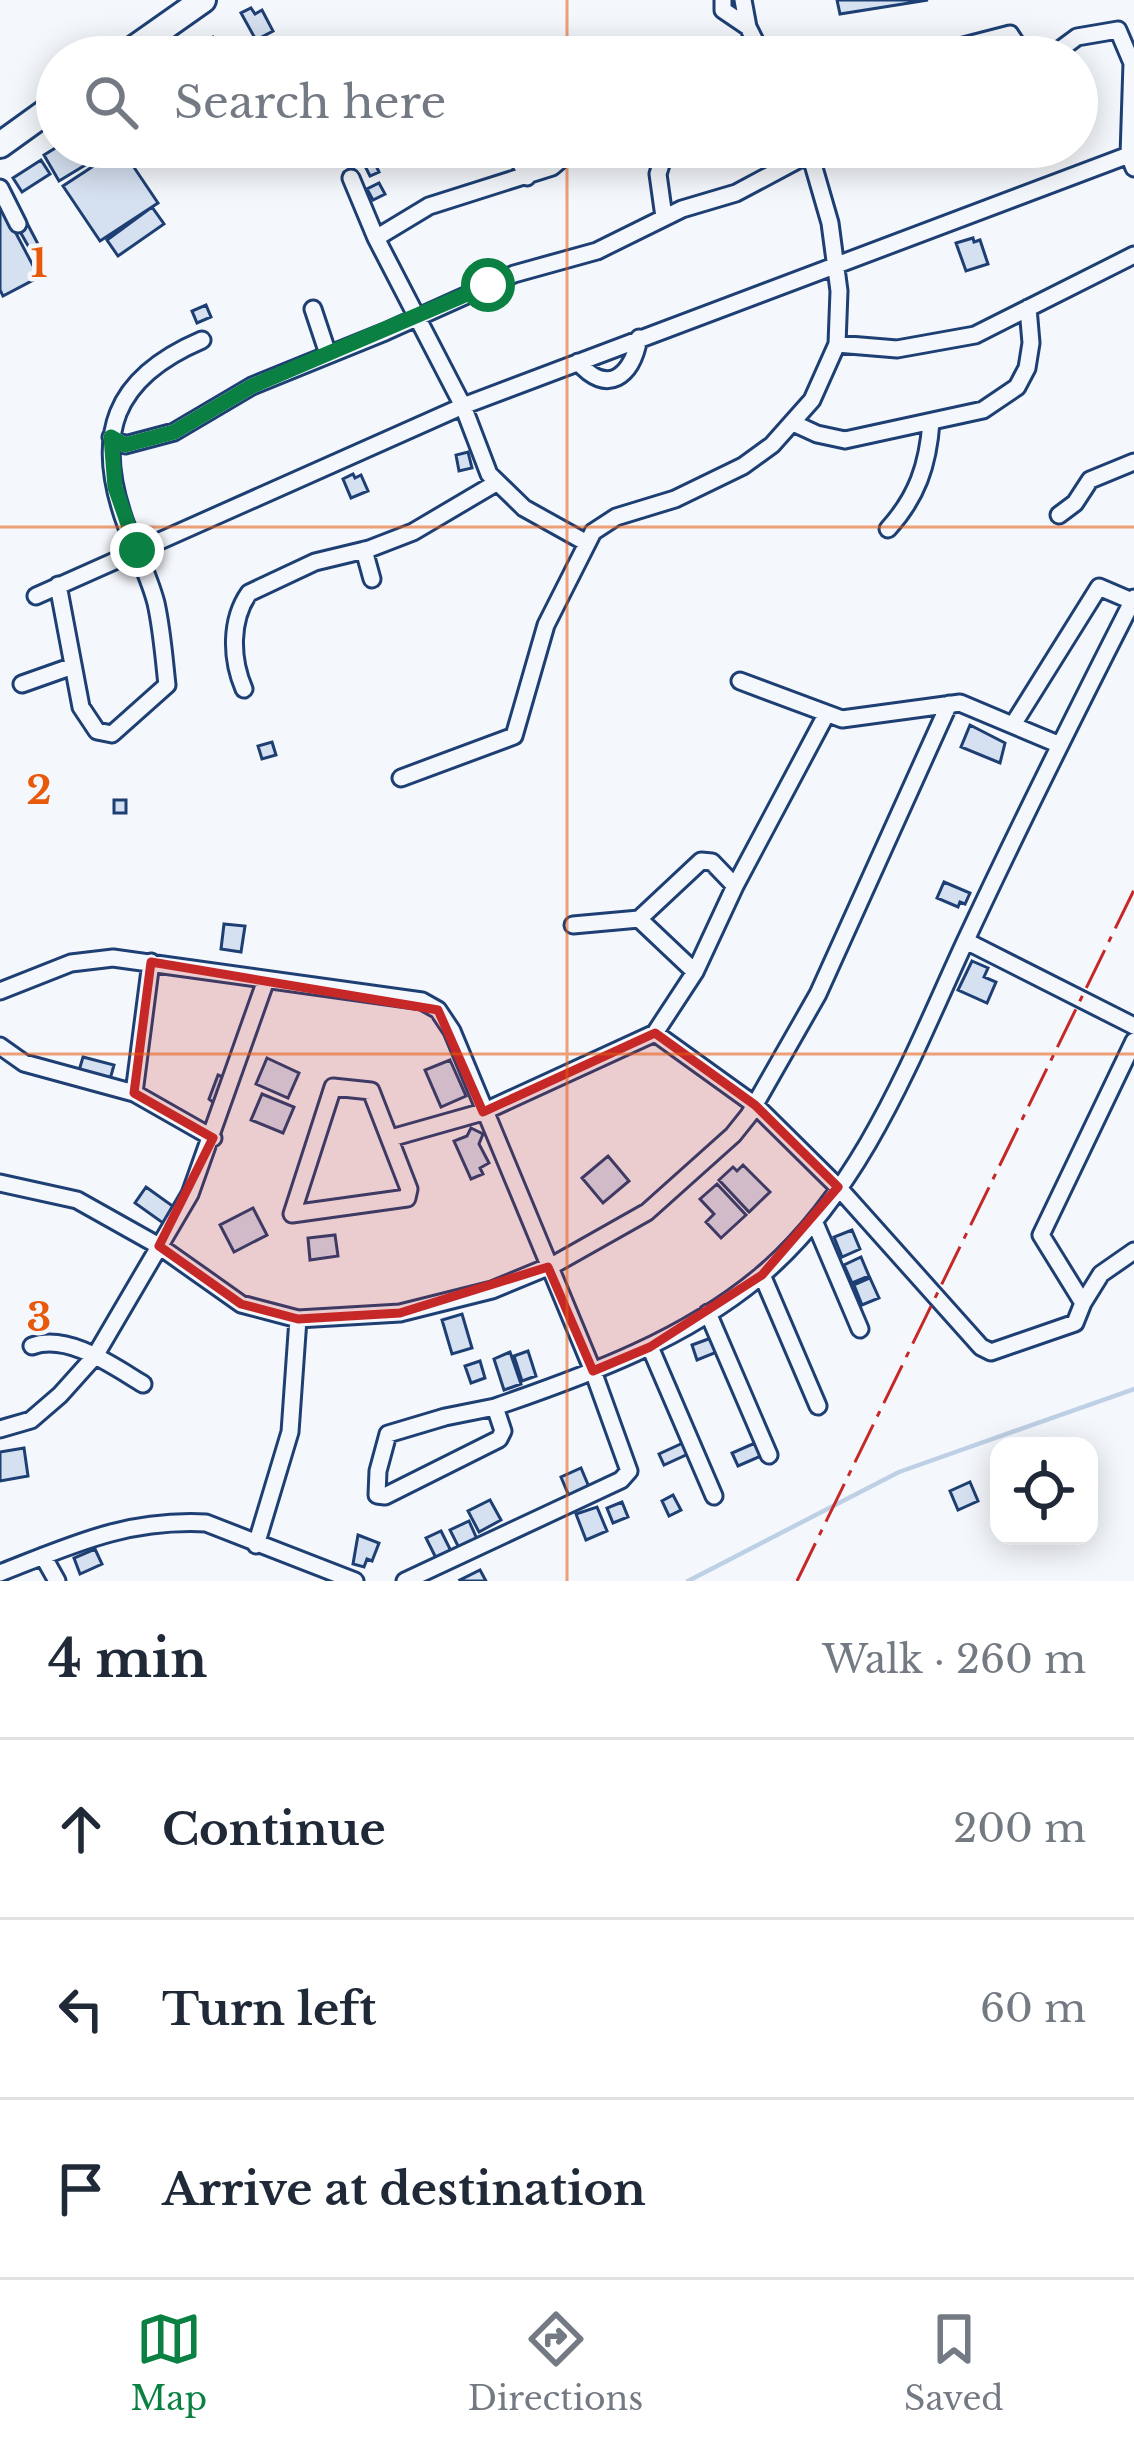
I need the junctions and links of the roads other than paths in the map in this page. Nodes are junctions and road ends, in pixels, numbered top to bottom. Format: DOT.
graph roads {
  1 [pos="203,0"];
  2 [pos="724,0"];
  3 [pos="743,0"];
  4 [pos="748,27"];
  5 [pos="166,36"];
  6 [pos="752,36"];
  7 [pos="1083,36"];
  8 [pos="36,119"];
  9 [pos="0,145"];
  10 [pos="1132,159"];
  11 [pos="523,168"];
  12 [pos="550,168"];
  13 [pos="660,168"];
  14 [pos="781,168"];
  15 [pos="814,168"];
  16 [pos="527,177"];
  17 [pos="351,178"];
  18 [pos="0,188"];
  19 [pos="664,218"];
  20 [pos="18,224"];
  21 [pos="376,238"];
  22 [pos="1134,255"];
  23 [pos="837,263"];
  24 [pos="1028,308"];
  25 [pos="313,309"];
  26 [pos="418,317"];
  27 [pos="639,338"];
  28 [pos="202,340"];
  29 [pos="837,344"];
  30 [pos="328,354"];
  31 [pos="578,362"];
  32 [pos="463,406"];
  33 [pos="931,422"];
  34 [pos="793,423"];
  35 [pos="111,437"];
  36 [pos="1134,462"];
  37 [pos="496,483"];
  38 [pos="1059,515"];
  39 [pos="888,529"];
  40 [pos="585,542"];
  41 [pos="137,550"];
  42 [pos="364,550"];
  43 [pos="371,579"];
  44 [pos="58,584"];
  45 [pos="36,596"];
  46 [pos="1133,600"];
  47 [pos="74,666"];
  48 [pos="740,681"];
  49 [pos="22,684"];
  50 [pos="244,689"];
  51 [pos="949,704"];
  52 [pos="826,715"];
  53 [pos="1014,723"];
  54 [pos="1060,745"];
  55 [pos="401,778"];
  56 [pos="735,886"];
  57 [pos="639,919"];
  58 [pos="573,925"];
  59 [pos="966,940"];
  60 [pos="151,962"];
  61 [pos="695,972"];
  62 [pos="266,980"];
  63 [pos="0,991"];
  64 [pos="1134,1026"];
  65 [pos="655,1033"];
  66 [pos="1134,1041"];
  67 [pos="0,1046"];
  68 [pos="134,1093"];
  69 [pos="755,1105"];
  70 [pos="483,1112"];
  71 [pos="213,1138"];
  72 [pos="391,1138"];
  73 [pos="0,1184"];
  74 [pos="838,1187"];
  75 [pos="815,1222"];
  76 [pos="159,1246"];
  77 [pos="1134,1251"];
  78 [pos="548,1267"];
  79 [pos="762,1275"];
  80 [pos="1083,1303"];
  81 [pos="707,1313"];
  82 [pos="298,1319"];
  83 [pos="860,1329"];
  84 [pos="32,1346"];
  85 [pos="650,1347"];
  86 [pos="95,1356"];
  87 [pos="593,1370"];
  88 [pos="143,1384"];
  89 [pos="818,1406"];
  90 [pos="495,1407"];
  91 [pos="4,1425"];
  92 [pos="769,1455"];
  93 [pos="714,1496"];
  94 [pos="256,1545"];
  95 [pos="43,1556"];
  96 [pos="0,1573"];
  97 [pos="57,1581"];
  98 [pos="355,1581"];
  99 [pos="405,1581"];
  1 -- 5 [label="highway"];
  2 -- 4 [label="street"];
  3 -- 4 [label="street"];
  4 -- 6 [label="street"];
  7 -- 10 [label="street"];
  8 -- 9 [label="highway"];
  10 -- 23 [label="street"];
  11 -- 16 [label="street"];
  12 -- 16 [label="street"];
  13 -- 19 [label="street"];
  14 -- 19 [label="street"];
  15 -- 23 [label="street"];
  16 -- 21 [label="street"];
  17 -- 21 [label="street"];
  18 -- 20 [label="street"];
  19 -- 26 [label="street"];
  21 -- 26 [label="street"];
  22 -- 24 [label="street"];
  23 -- 27 [label="street"];
  23 -- 29 [label="street"];
  24 -- 29 [label="street"];
  24 -- 33 [label="street"];
  25 -- 30 [label="street"];
  26 -- 30 [label="street"];
  26 -- 32 [label="street"];
  27 -- 31 [label="street"];
  27 -- 31 [label="street"];
  28 -- 35 [label="street"];
  29 -- 34 [label="street"];
  30 -- 35 [label="street"];
  31 -- 32 [label="street"];
  32 -- 37 [label="street"];
  32 -- 41 [label="street"];
  33 -- 34 [label="street"];
  33 -- 39 [label="street"];
  34 -- 40 [label="street"];
  35 -- 41 [label="street"];
  36 -- 38 [label="street"];
  37 -- 40 [label="street"];
  37 -- 42 [label="street"];
  40 -- 55 [label="street"];
  41 -- 44 [label="street"];
  41 -- 47 [label="street"];
  42 -- 43 [label="street"];
  42 -- 50 [label="street"];
  44 -- 45 [label="street"];
  44 -- 47 [label="street"];
  46 -- 53 [label="street"];
  46 -- 54 [label="street"];
  47 -- 49 [label="street"];
  48 -- 52 [label="street"];
  51 -- 52 [label="street"];
  51 -- 53 [label="street"];
  51 -- 69 [label="street"];
  52 -- 56 [label="street"];
  53 -- 54 [label="street"];
  54 -- 59 [label="street"];
  56 -- 57 [label="street"];
  56 -- 61 [label="street"];
  57 -- 58 [label="street"];
  57 -- 61 [label="street"];
  59 -- 64 [label="street"];
  59 -- 74 [label="street"];
  60 -- 62 [label="street"];
  60 -- 63 [label="street"];
  60 -- 68 [label="street"];
  61 -- 65 [label="street"];
  62 -- 70 [label="street"];
  62 -- 71 [label="street"];
  65 -- 69 [label="street"];
  65 -- 70 [label="street"];
  66 -- 80 [label="street"];
  67 -- 68 [label="street"];
  68 -- 71 [label="street"];
  69 -- 74 [label="street"];
  69 -- 78 [label="street"];
  70 -- 72 [label="street"];
  70 -- 78 [label="street"];
  71 -- 76 [label="street"];
  72 -- 72 [label="street"];
  73 -- 76 [label="street"];
  74 -- 75 [label="street"];
  74 -- 80 [label="street"];
  75 -- 79 [label="street"];
  75 -- 83 [label="street"];
  76 -- 82 [label="street"];
  76 -- 86 [label="street"];
  77 -- 80 [label="street"];
  78 -- 82 [label="street"];
  78 -- 87 [label="street"];
  79 -- 81 [label="street"];
  79 -- 89 [label="street"];
  81 -- 85 [label="street"];
  81 -- 92 [label="street"];
  82 -- 94 [label="street"];
  84 -- 86 [label="street"];
  85 -- 87 [label="street"];
  85 -- 93 [label="street"];
  86 -- 88 [label="street"];
  86 -- 91 [label="street"];
  87 -- 90 [label="street"];
  87 -- 99 [label="street"];
  90 -- 90 [label="street"];
  94 -- 95 [label="street"];
  94 -- 98 [label="street"];
  95 -- 96 [label="street"];
  95 -- 97 [label="street"];
}
